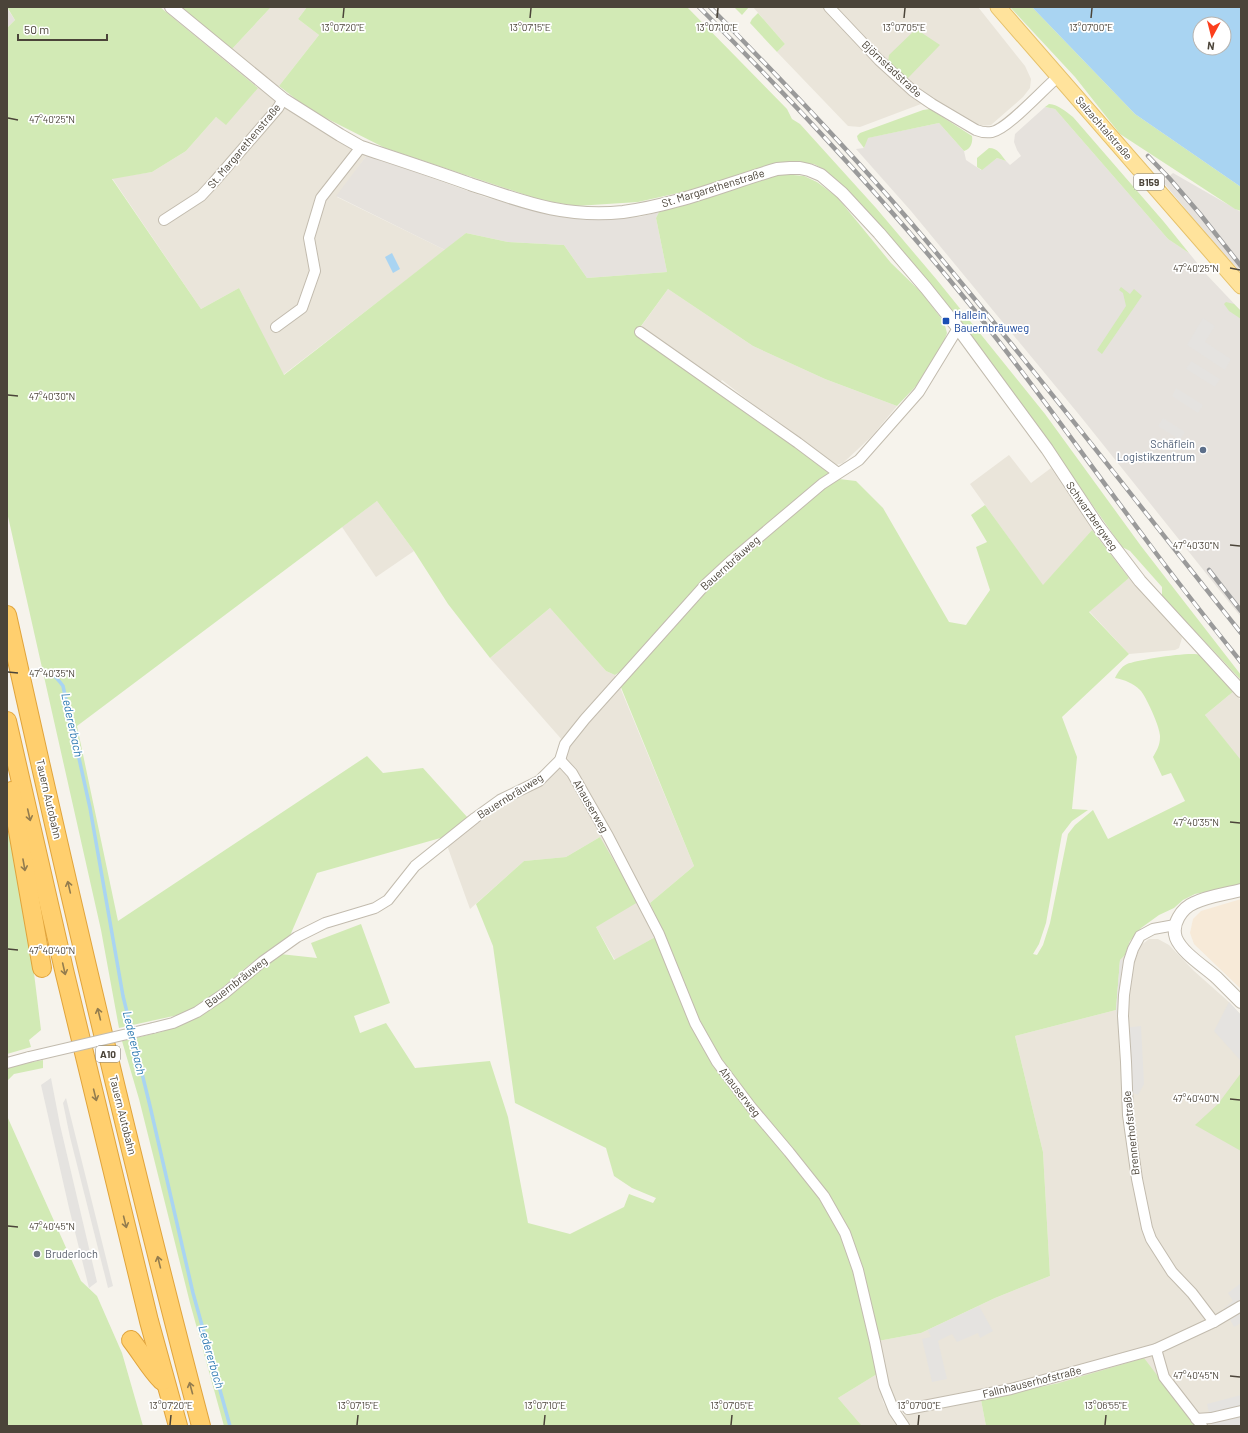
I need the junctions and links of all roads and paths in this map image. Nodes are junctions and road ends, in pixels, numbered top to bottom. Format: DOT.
graph roads {
  1 [pos="171,7"];
  2 [pos="829,7"];
  3 [pos="998,7"];
  4 [pos="1059,76"];
  5 [pos="283,99"];
  6 [pos="361,147"];
  7 [pos="164,220"];
  8 [pos="1241,286"];
  9 [pos="276,327"];
  10 [pos="958,328"];
  11 [pos="640,332"];
  12 [pos="838,473"];
  13 [pos="7,615"];
  14 [pos="1241,691"];
  15 [pos="7,722"];
  16 [pos="560,760"];
  17 [pos="1241,890"];
  18 [pos="1175,925"];
  19 [pos="42,968"];
  20 [pos="1241,1002"];
  21 [pos="7,1063"];
  22 [pos="1241,1306"];
  23 [pos="1214,1322"];
  24 [pos="132,1340"];
  25 [pos="1156,1349"];
  26 [pos="167,1386"];
  27 [pos="908,1409"];
  28 [pos="1241,1411"];
  29 [pos="1199,1422"];
  30 [pos="178,1426"];
  31 [pos="201,1426"];
  32 [pos="904,1426"];
  1 -- 5 [label="street, St. Margarethenstraße"];
  2 -- 4 [label="street, Björnstadstraße"];
  3 -- 4 [label="main road, Salzachtalstraße / B159"];
  4 -- 8 [label="main road, Salzachtalstraße / B159"];
  5 -- 6 [label="street, St. Margarethenstraße"];
  5 -- 7 [label="street, St. Margarethenstraße"];
  6 -- 9 [label="street"];
  6 -- 10 [label="street, St. Margarethenstraße"];
  10 -- 12 [label="street, Bauernbräuweg"];
  10 -- 14 [label="street, Schwarzbergweg"];
  11 -- 12 [label="street"];
  12 -- 16 [label="street, Bauernbräuweg"];
  31 -- 13 [label="highway, Tauern Autobahn / A10, one-way"];
  15 -- 19 [label="highway, one-way"];
  15 -- 26 [label="highway, Tauern Autobahn / A10, one-way"];
  16 -- 21 [label="street, Bauernbräuweg, bridge"];
  16 -- 32 [label="street, Ahauserweg"];
  17 -- 18 [label="street"];
  18 -- 20 [label="street"];
  18 -- 23 [label="street, Brennerhofstraße"];
  22 -- 23 [label="street, Fallnhauserhofstraße"];
  23 -- 25 [label="street, Fallnhauserhofstraße"];
  24 -- 26 [label="highway"];
  25 -- 27 [label="street, Fallnhauserhofstraße"];
  25 -- 29 [label="street"];
  26 -- 30 [label="highway, Tauern Autobahn / A10"];
  28 -- 29 [label="street"];
}
